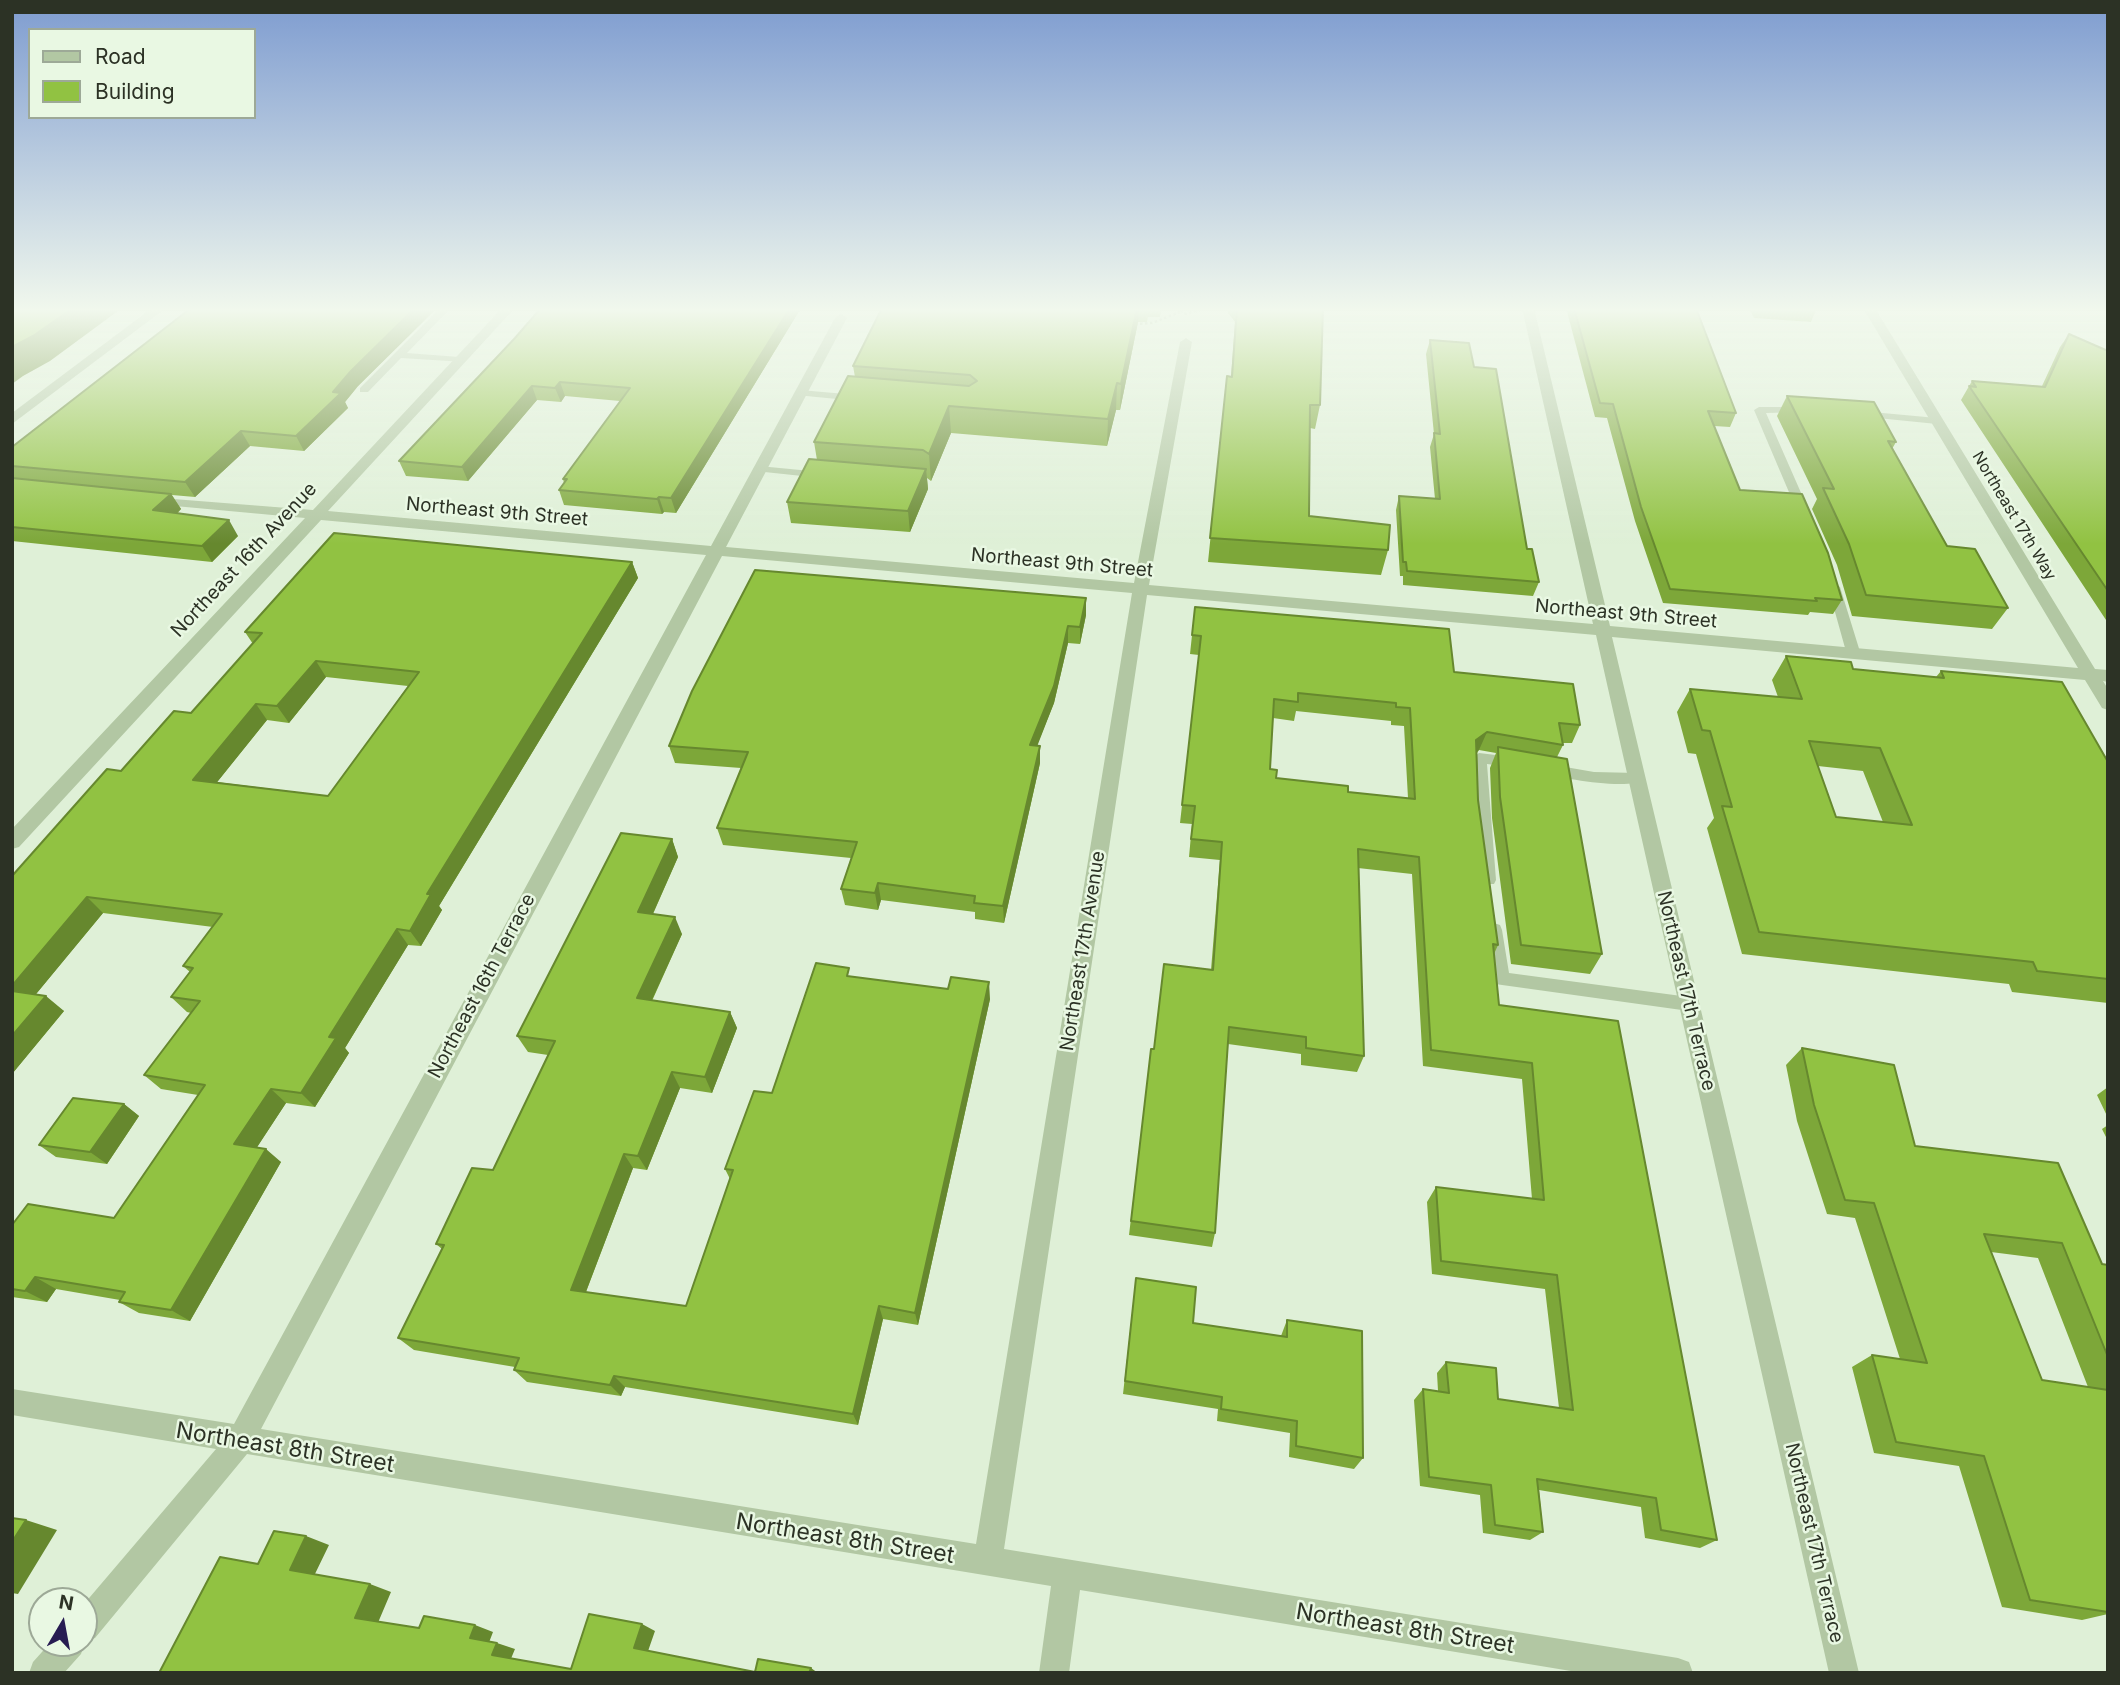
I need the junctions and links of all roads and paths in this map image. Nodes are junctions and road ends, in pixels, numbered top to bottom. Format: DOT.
graph roads {
  1 [pos="56,387"];
  2 [pos="367,387"];
  3 [pos="435,387"];
  4 [pos="803,387"];
  5 [pos="1176,387"];
  6 [pos="1546,387"];
  7 [pos="1916,387"];
  8 [pos="364,390"];
  9 [pos="800,393"];
  10 [pos="866,399"];
  11 [pos="1819,411"];
  12 [pos="1845,413"];
  13 [pos="12,420"];
  14 [pos="1937,421"];
  15 [pos="759,469"];
  16 [pos="828,475"];
  17 [pos="135,498"];
  18 [pos="313,516"];
  19 [pos="1811,529"];
  20 [pos="713,552"];
  21 [pos="1832,579"];
  22 [pos="1140,591"];
  23 [pos="1604,633"];
  24 [pos="1854,655"];
  25 [pos="2089,675"];
  26 [pos="2108,676"];
  27 [pos="2108,704"];
  28 [pos="1637,778"];
  29 [pos="12,842"];
  30 [pos="1689,1004"];
  31 [pos="12,1402"];
  32 [pos="240,1441"];
  33 [pos="988,1562"];
  34 [pos="1067,1576"];
  35 [pos="98,1610"];
  36 [pos="58,1657"];
  37 [pos="1580,1664"];
  38 [pos="44,1673"];
  39 [pos="1054,1673"];
  40 [pos="1678,1673"];
  41 [pos="1844,1673"];
  1 -- 13 [label="street"];
  2 -- 8 [label="lane"];
  3 -- 18 [label="street, Northeast 16th Avenue"];
  4 -- 9 [label="street, Northeast 16th Terrace"];
  5 -- 22 [label="street, Northeast 17th Avenue"];
  6 -- 23 [label="street, Northeast 17th Terrace"];
  7 -- 14 [label="street, Northeast 17th Way"];
  9 -- 10 [label="lane"];
  9 -- 15 [label="street, Northeast 16th Terrace"];
  11 -- 19 [label="lane"];
  12 -- 14 [label="lane"];
  14 -- 25 [label="street, Northeast 17th Way"];
  15 -- 16 [label="lane"];
  15 -- 20 [label="street, Northeast 16th Terrace"];
  17 -- 18 [label="street, Northeast 9th Street"];
  18 -- 20 [label="street, Northeast 9th Street"];
  18 -- 29 [label="street, Northeast 16th Avenue"];
  20 -- 22 [label="street, Northeast 9th Street"];
  20 -- 32 [label="street, Northeast 16th Terrace"];
  21 -- 24 [label="lane"];
  22 -- 23 [label="street, Northeast 9th Street"];
  22 -- 33 [label="street, Northeast 17th Avenue"];
  23 -- 24 [label="street, Northeast 9th Street"];
  23 -- 28 [label="street, Northeast 17th Terrace"];
  24 -- 25 [label="street, Northeast 9th Street"];
  25 -- 26 [label="street, Northeast 9th Street"];
  25 -- 27 [label="street, Northeast 17th Way"];
  28 -- 30 [label="street, Northeast 17th Terrace"];
  28 -- 30 [label="lane"];
  30 -- 41 [label="street, Northeast 17th Terrace"];
  31 -- 32 [label="street, Northeast 8th Street"];
  32 -- 33 [label="street, Northeast 8th Street"];
  32 -- 35 [label="street, Northeast 16th Terrace"];
  33 -- 34 [label="street, Northeast 8th Street"];
  34 -- 37 [label="street, Northeast 8th Street"];
  34 -- 39 [label="street"];
  36 -- 38 [label="street"];
  37 -- 40 [label="street, Northeast 8th Street"];
}
